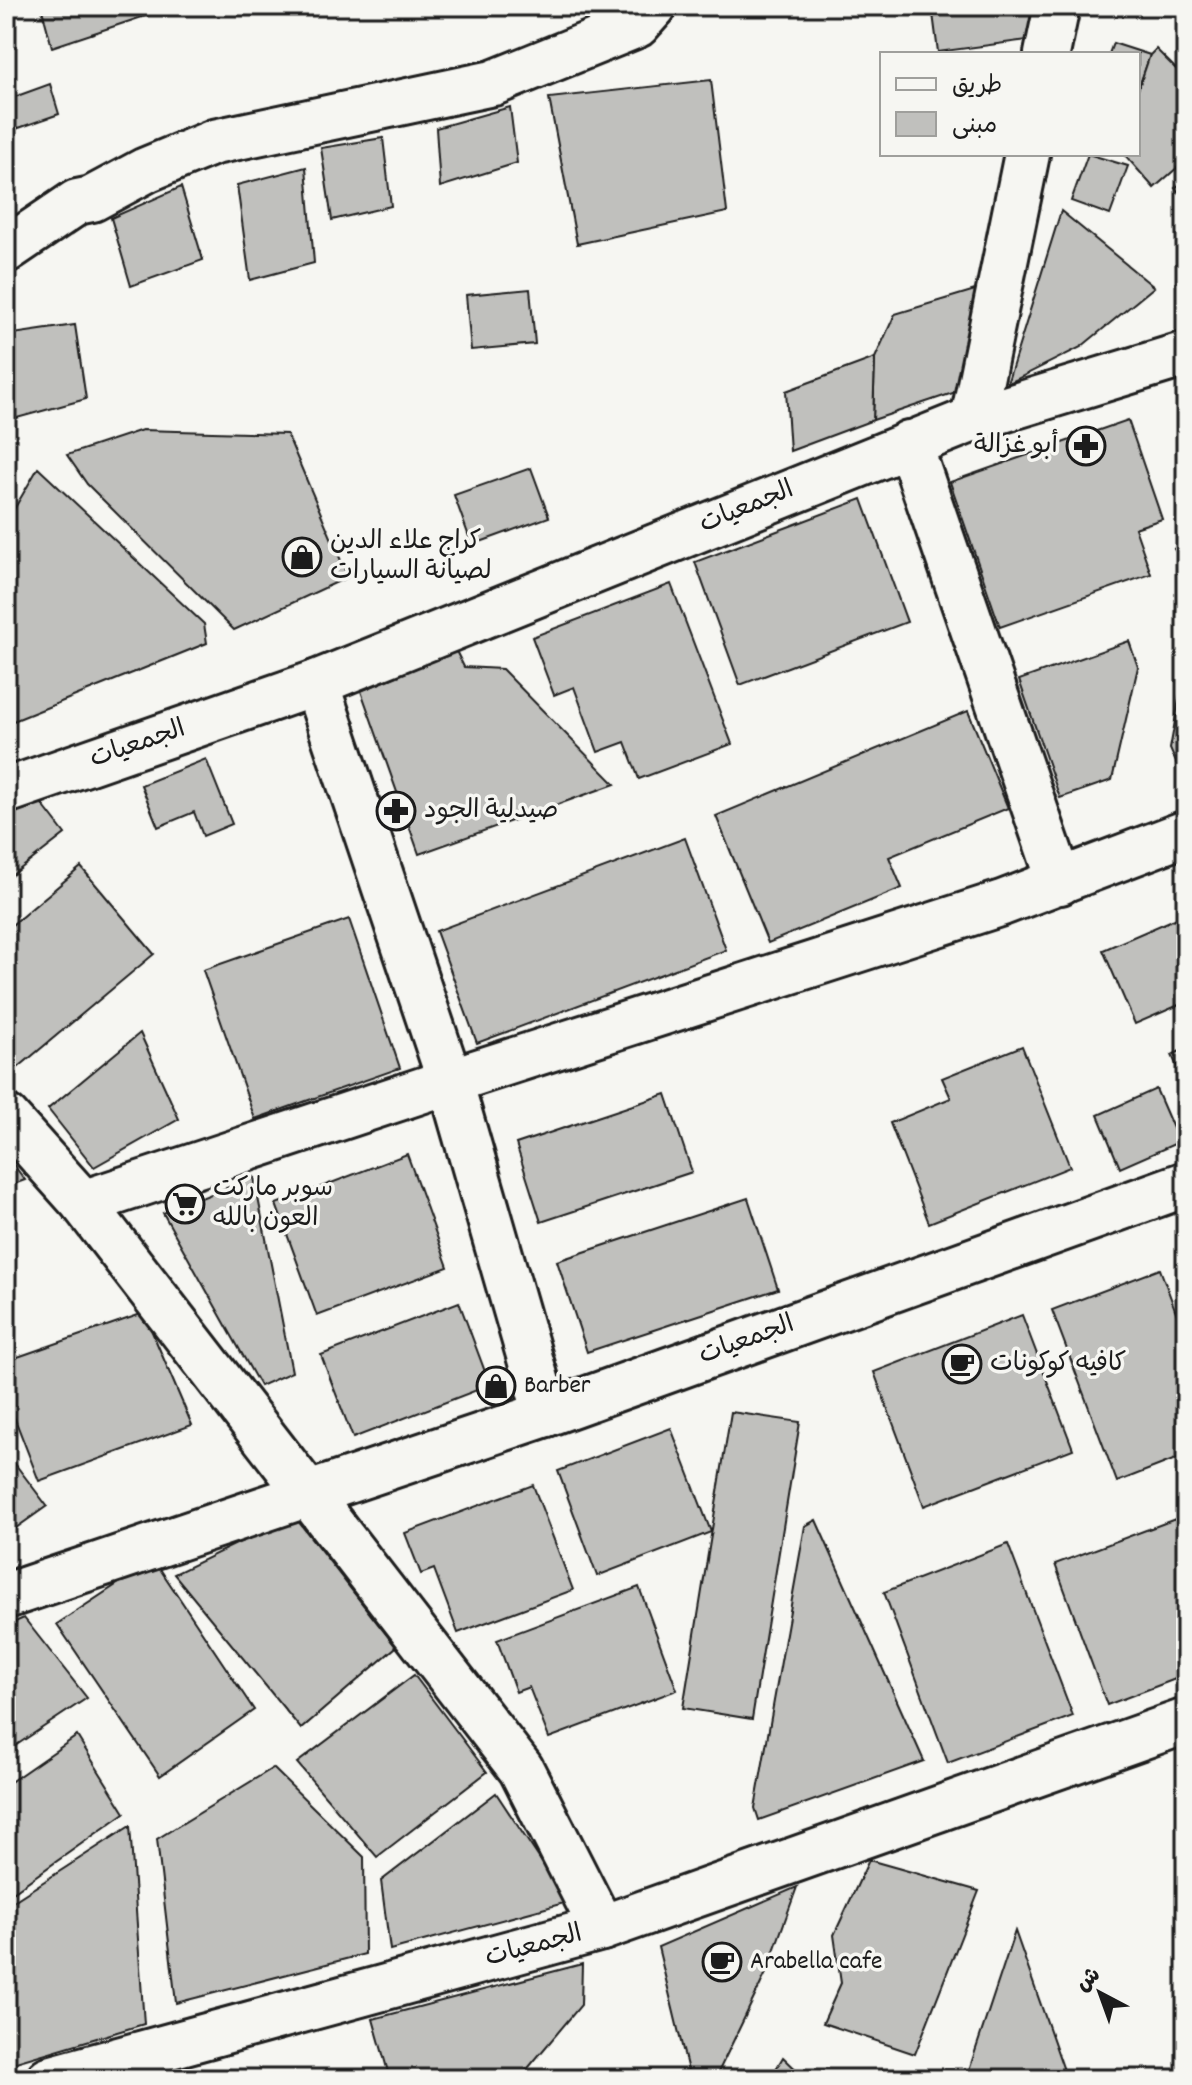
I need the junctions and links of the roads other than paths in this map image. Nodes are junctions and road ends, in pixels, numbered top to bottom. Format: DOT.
graph roads {
  1 [pos="654,6"];
  2 [pos="1057,6"];
  3 [pos="1047,52"];
  4 [pos="1027,156"];
  5 [pos="6,250"];
  6 [pos="1186,354"];
  7 [pos="973,419"];
  8 [pos="909,443"];
  9 [pos="316,683"];
  10 [pos="6,791"];
  11 [pos="1186,833"];
  12 [pos="1060,882"];
  13 [pos="450,1081"];
  14 [pos="6,1117"];
  15 [pos="1186,1184"];
  16 [pos="83,1203"];
  17 [pos="546,1414"];
  18 [pos="306,1493"];
  19 [pos="6,1596"];
  20 [pos="1186,1721"];
  21 [pos="602,1928"];
  22 [pos="49,2079"];
  1 -- 5 [label="street"];
  2 -- 3 [label="street"];
  4 -- 7 [label="street"];
  6 -- 7 [label="street, الجمعيات"];
  7 -- 8 [label="street, الجمعيات"];
  8 -- 9 [label="street, الجمعيات"];
  8 -- 12 [label="street"];
  9 -- 10 [label="street, الجمعيات"];
  9 -- 13 [label="street"];
  11 -- 12 [label="street"];
  12 -- 13 [label="street"];
  13 -- 16 [label="street"];
  13 -- 17 [label="street"];
  14 -- 16 [label="street, الجمعيات"];
  15 -- 17 [label="street, الجمعيات"];
  16 -- 18 [label="street, الجمعيات"];
  17 -- 18 [label="street, الجمعيات"];
  18 -- 19 [label="street, الجمعيات"];
  18 -- 21 [label="street, الجمعيات"];
  20 -- 21 [label="street"];
  21 -- 22 [label="street, الجمعيات"];
}
